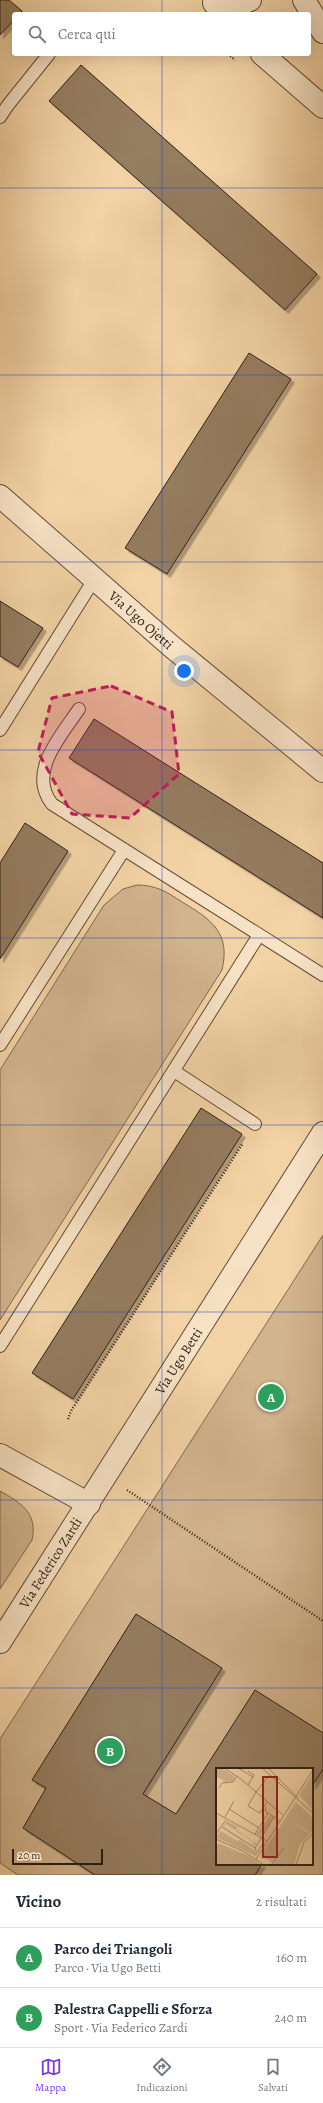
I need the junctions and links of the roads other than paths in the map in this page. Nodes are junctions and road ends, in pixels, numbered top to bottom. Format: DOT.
graph roads {
  1 [pos="250,0"];
  2 [pos="304,0"];
  3 [pos="216,6"];
  4 [pos="323,32"];
  5 [pos="47,56"];
  6 [pos="264,56"];
  7 [pos="323,107"];
  8 [pos="0,118"];
  9 [pos="0,496"];
  10 [pos="95,578"];
  11 [pos="79,709"];
  12 [pos="0,730"];
  13 [pos="323,770"];
  14 [pos="124,850"];
  15 [pos="259,935"];
  16 [pos="323,975"];
  17 [pos="0,1045"];
  18 [pos="174,1071"];
  19 [pos="255,1124"];
  20 [pos="323,1133"];
  21 [pos="0,1346"];
  22 [pos="0,1455"];
  23 [pos="89,1504"];
  24 [pos="0,1642"];
  1 -- 3 [label="street"];
  2 -- 4 [label="street"];
  5 -- 8 [label="lane"];
  6 -- 7 [label="street"];
  9 -- 10 [label="street, Via Ugo Ojetti"];
  10 -- 12 [label="lane"];
  10 -- 13 [label="street, Via Ugo Ojetti"];
  11 -- 14 [label="lane"];
  14 -- 15 [label="lane"];
  14 -- 17 [label="lane"];
  15 -- 16 [label="lane"];
  15 -- 18 [label="lane"];
  18 -- 19 [label="lane"];
  18 -- 21 [label="lane"];
  20 -- 23 [label="street, Via Ugo Betti"];
  22 -- 23 [label="street"];
  23 -- 24 [label="street, Via Federico Zardi"];
}
